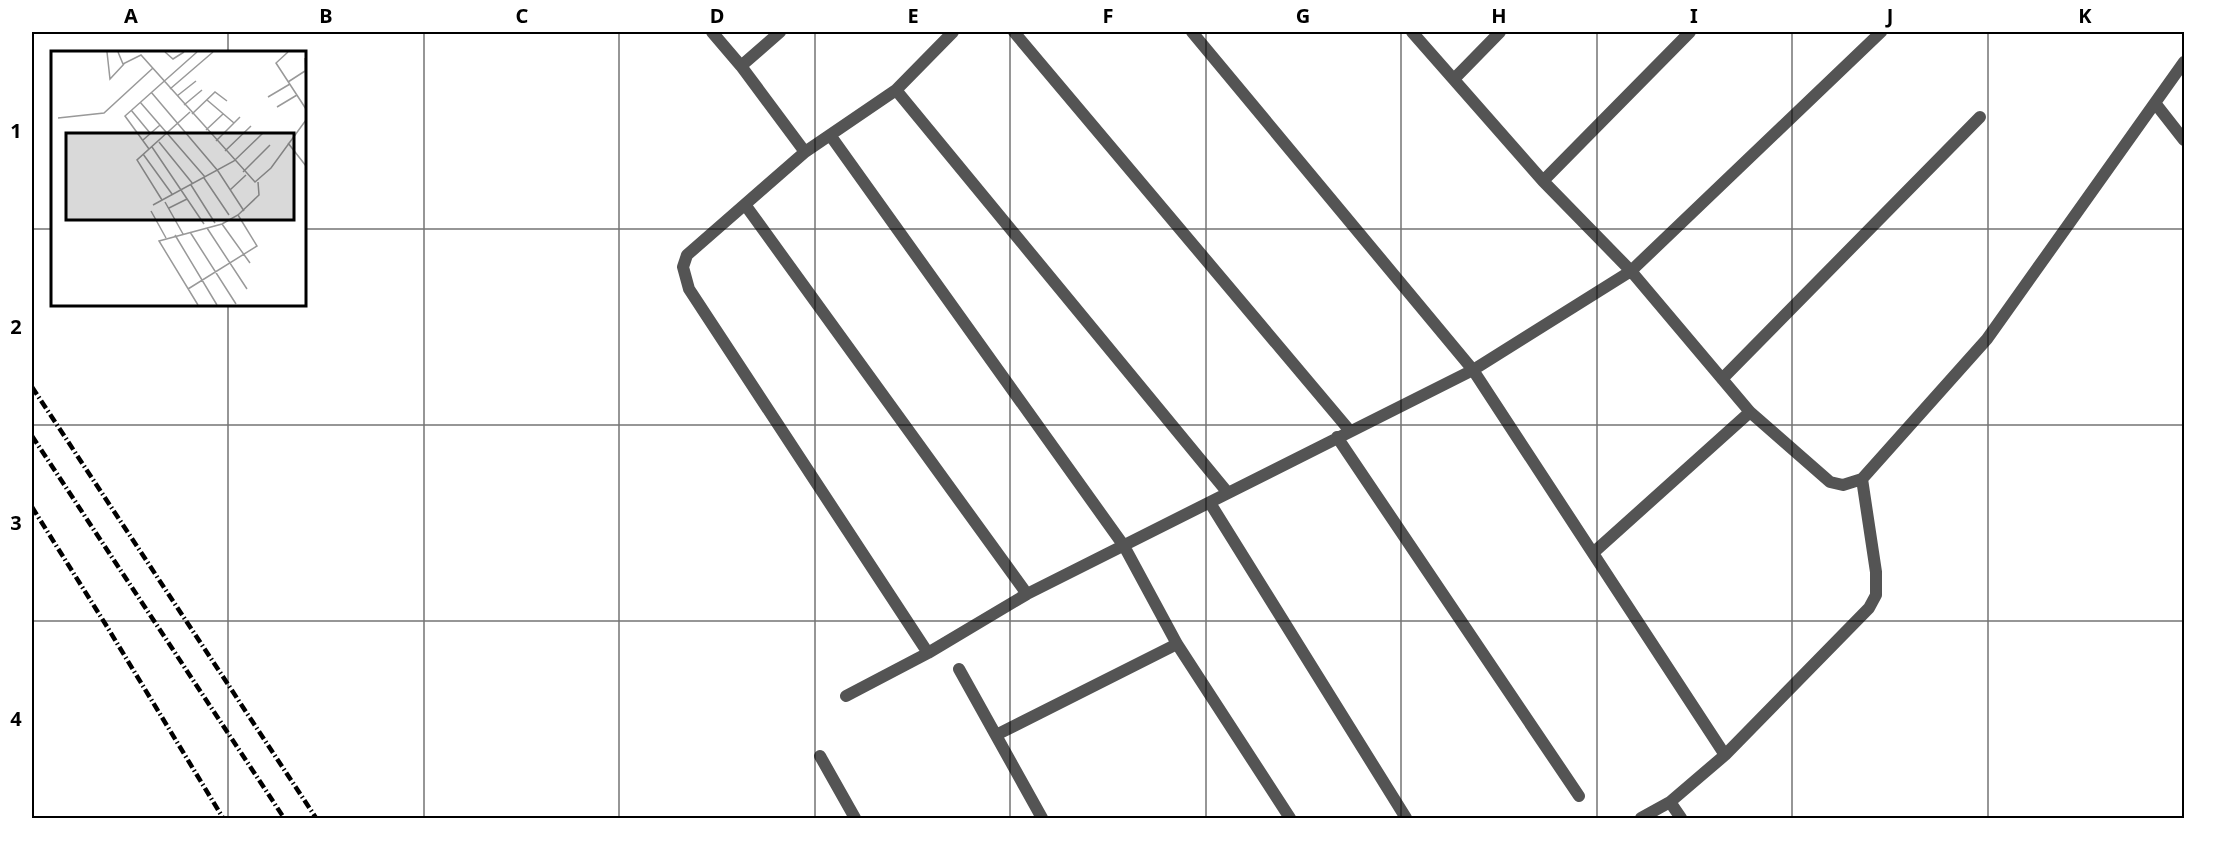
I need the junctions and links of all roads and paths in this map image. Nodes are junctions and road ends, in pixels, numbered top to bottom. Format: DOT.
graph roads {
  1 [pos="712,32"];
  2 [pos="780,32"];
  3 [pos="953,32"];
  4 [pos="1014,32"];
  5 [pos="1192,32"];
  6 [pos="1412,32"];
  7 [pos="1500,32"];
  8 [pos="1690,32"];
  9 [pos="1881,32"];
  10 [pos="2184,62"];
  11 [pos="741,66"];
  12 [pos="1454,79"];
  13 [pos="896,90"];
  14 [pos="2155,103"];
  15 [pos="1980,117"];
  16 [pos="830,135"];
  17 [pos="2184,140"];
  18 [pos="805,152"];
  19 [pos="1542,181"];
  20 [pos="746,206"];
  21 [pos="1631,271"];
  22 [pos="1473,370"];
  23 [pos="1722,379"];
  24 [pos="1750,411"];
  25 [pos="1350,431"];
  26 [pos="1337,437"];
  27 [pos="1862,478"];
  28 [pos="1228,493"];
  29 [pos="1210,503"];
  30 [pos="1124,546"];
  31 [pos="1593,553"];
  32 [pos="1027,594"];
  33 [pos="1177,644"];
  34 [pos="928,653"];
  35 [pos="958,669"];
  36 [pos="846,696"];
  37 [pos="996,735"];
  38 [pos="1725,755"];
  39 [pos="820,756"];
  40 [pos="1579,796"];
  41 [pos="1670,802"];
  42 [pos="855,819"];
  43 [pos="1042,819"];
  44 [pos="1290,819"];
  45 [pos="1406,819"];
  46 [pos="1641,819"];
  47 [pos="1681,819"];
  1 -- 11 [label="street"];
  2 -- 11 [label="street"];
  3 -- 13 [label="street"];
  4 -- 25 [label="street"];
  5 -- 22 [label="street"];
  6 -- 12 [label="street"];
  7 -- 12 [label="street"];
  8 -- 19 [label="street"];
  9 -- 21 [label="street"];
  10 -- 14 [label="street"];
  11 -- 18 [label="street"];
  12 -- 19 [label="street"];
  13 -- 16 [label="street"];
  13 -- 28 [label="street"];
  14 -- 17 [label="street"];
  14 -- 27 [label="street"];
  15 -- 23 [label="street"];
  16 -- 18 [label="street"];
  16 -- 30 [label="street"];
  18 -- 20 [label="street"];
  19 -- 21 [label="street"];
  20 -- 32 [label="street"];
  20 -- 34 [label="street"];
  21 -- 22 [label="street"];
  21 -- 23 [label="street"];
  22 -- 25 [label="street"];
  22 -- 31 [label="street"];
  23 -- 24 [label="street"];
  24 -- 27 [label="street"];
  24 -- 31 [label="street"];
  25 -- 26 [label="street"];
  26 -- 28 [label="street"];
  26 -- 40 [label="street"];
  27 -- 38 [label="street"];
  28 -- 29 [label="street"];
  29 -- 30 [label="street"];
  29 -- 45 [label="street"];
  30 -- 32 [label="street"];
  30 -- 33 [label="street"];
  31 -- 38 [label="street"];
  32 -- 34 [label="street"];
  33 -- 37 [label="street"];
  33 -- 44 [label="street"];
  34 -- 36 [label="street"];
  35 -- 37 [label="street"];
  37 -- 43 [label="street"];
  38 -- 41 [label="street"];
  39 -- 42 [label="street"];
  41 -- 46 [label="street"];
  41 -- 47 [label="street"];
}
